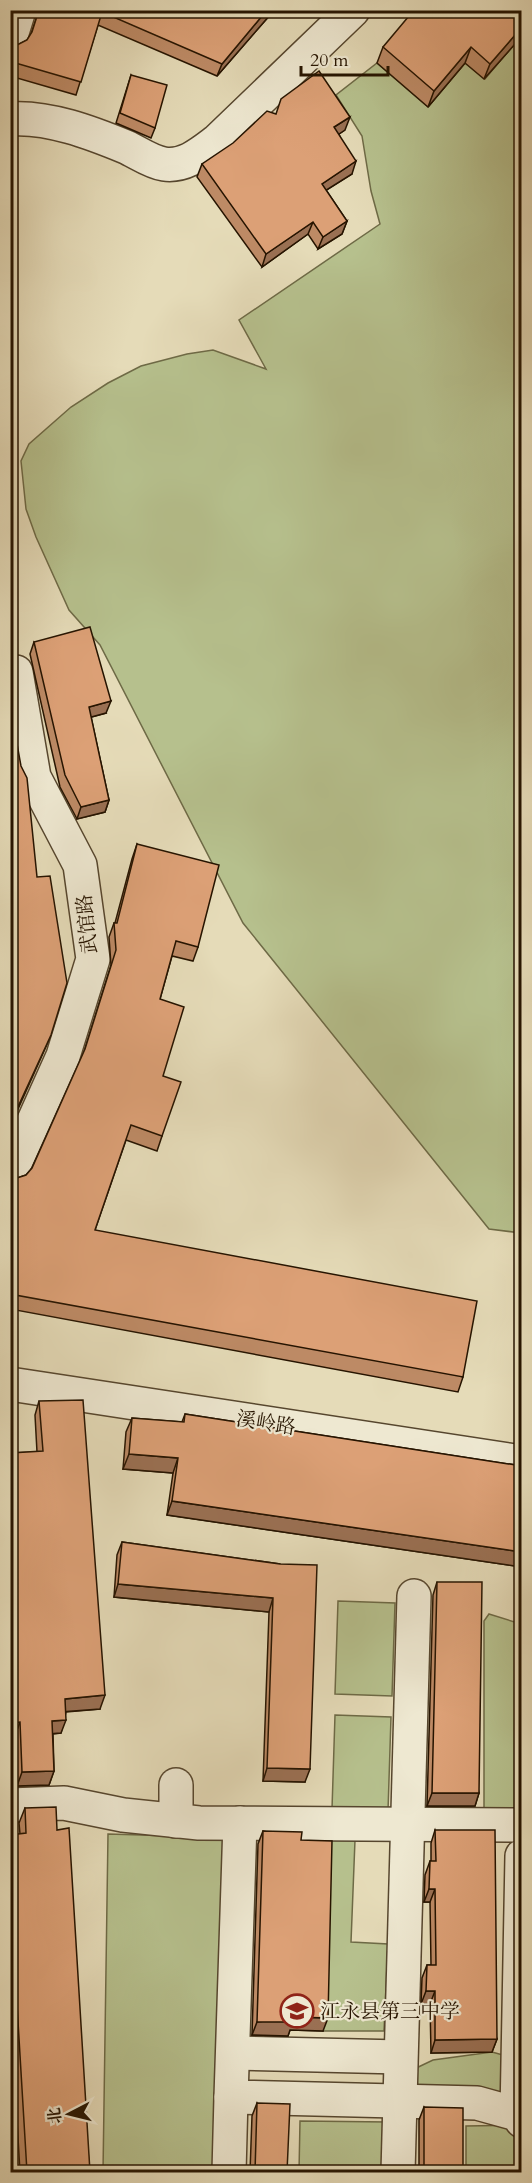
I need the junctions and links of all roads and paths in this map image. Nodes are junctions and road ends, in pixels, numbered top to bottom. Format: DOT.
graph roads {
  1 [pos="19,10"];
  2 [pos="353,10"];
  3 [pos="10,39"];
  4 [pos="10,119"];
  5 [pos="16,672"];
  6 [pos="10,1174"];
  7 [pos="10,1384"];
  8 [pos="522,1461"];
  9 [pos="414,1596"];
  10 [pos="176,1785"];
  11 [pos="10,1804"];
  12 [pos="176,1821"];
  13 [pos="240,1823"];
  14 [pos="406,1824"];
  15 [pos="522,1825"];
  16 [pos="522,1856"];
  17 [pos="232,2053"];
  18 [pos="400,2057"];
  19 [pos="231,2097"];
  20 [pos="399,2101"];
  21 [pos="519,2117"];
  22 [pos="229,2172"];
  23 [pos="398,2172"];
  1 -- 3 [label="street"];
  2 -- 4 [label="street"];
  5 -- 6 [label="street, 武馆路"];
  7 -- 8 [label="street, 溪岭路"];
  9 -- 14 [label="street"];
  10 -- 12 [label="street"];
  11 -- 12 [label="street"];
  12 -- 13 [label="street"];
  13 -- 14 [label="street"];
  13 -- 17 [label="street"];
  14 -- 15 [label="street"];
  14 -- 18 [label="street"];
  16 -- 21 [label="street"];
  17 -- 18 [label="street"];
  17 -- 19 [label="street"];
  18 -- 20 [label="street"];
  19 -- 20 [label="street"];
  19 -- 22 [label="street"];
  20 -- 21 [label="street"];
  20 -- 23 [label="street"];
}
